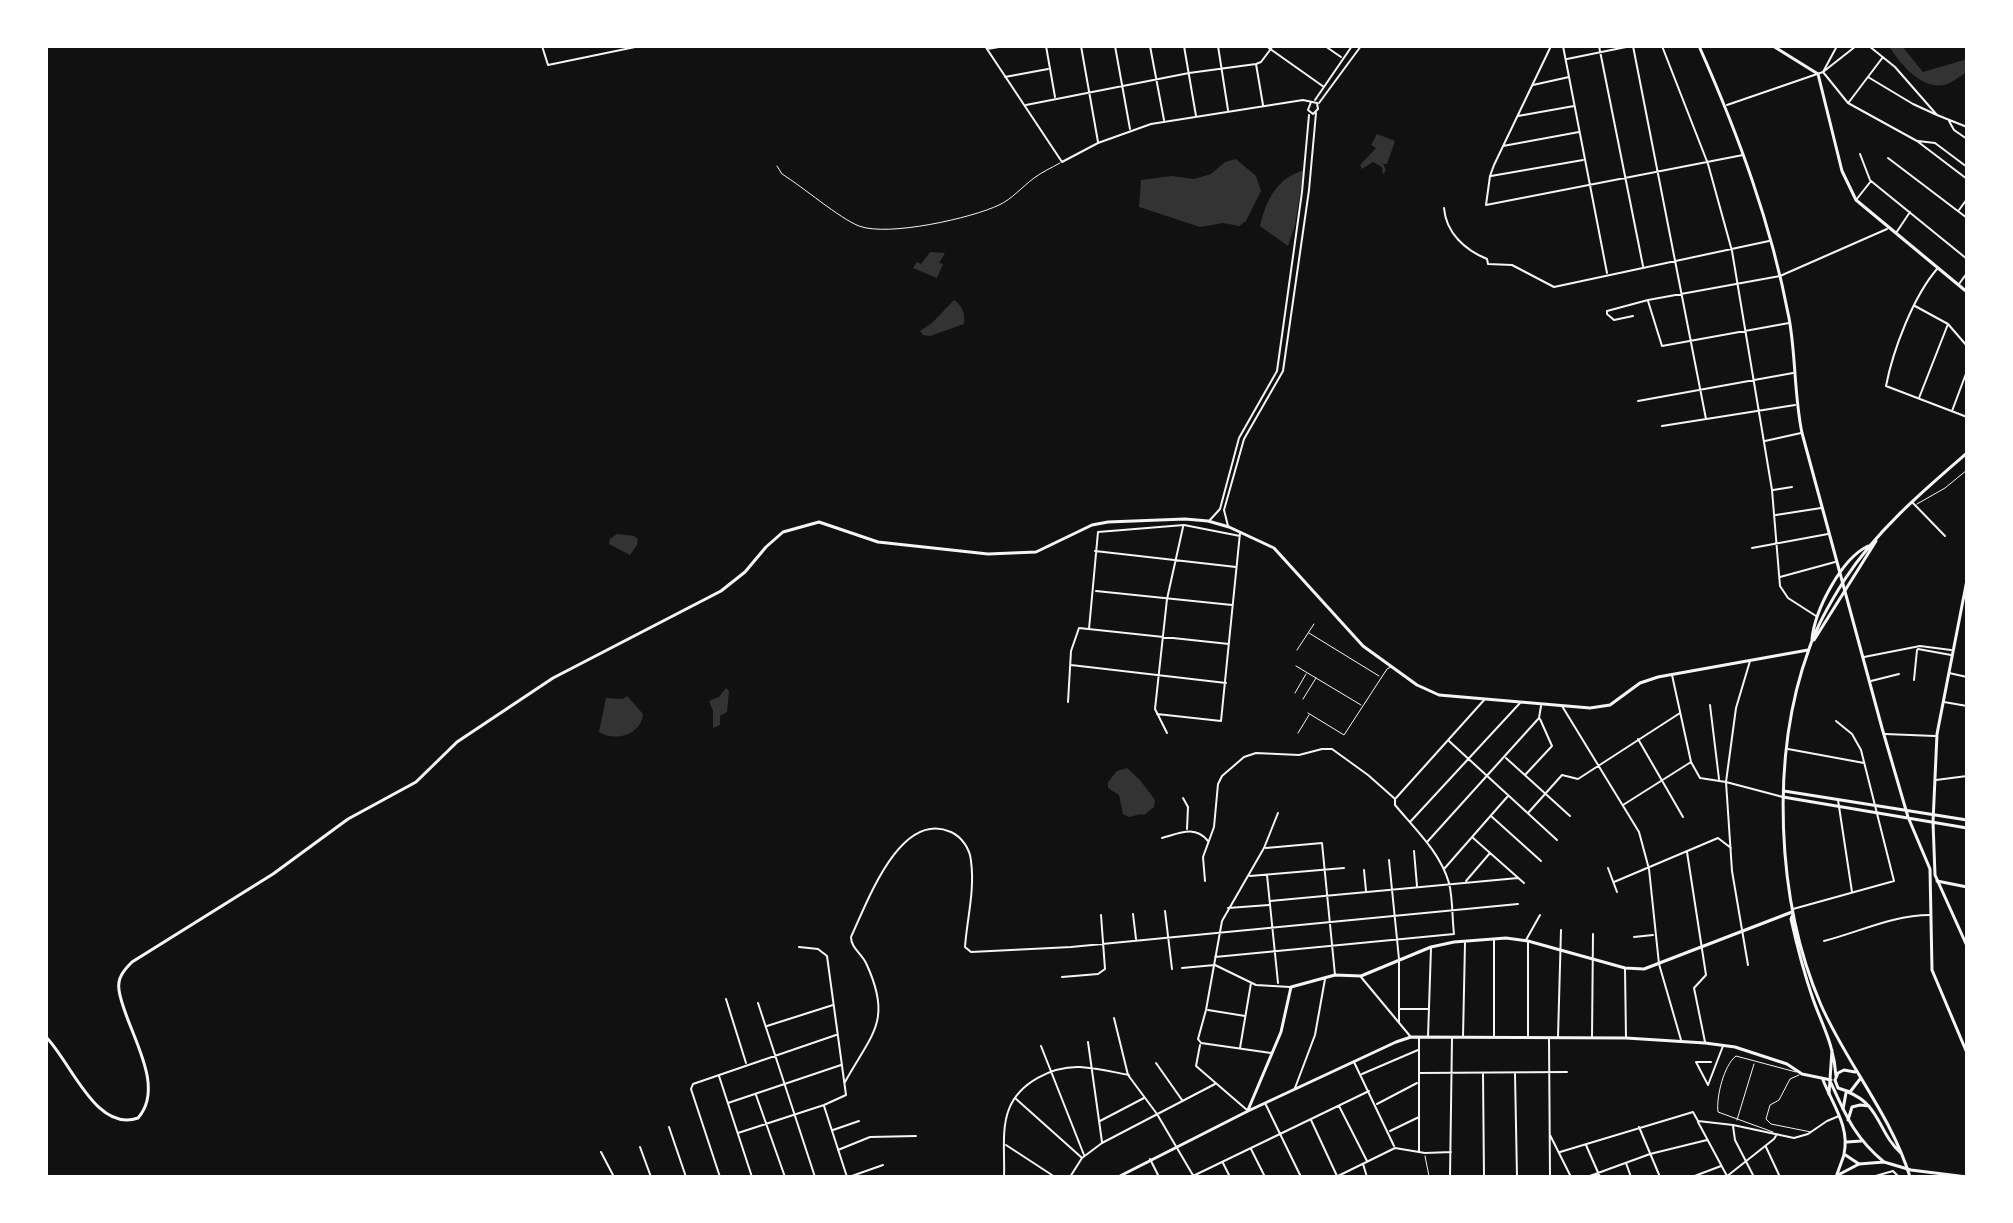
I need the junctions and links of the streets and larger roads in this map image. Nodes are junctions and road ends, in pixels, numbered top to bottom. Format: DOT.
graph roads {
  1 [pos="542,46"];
  2 [pos="640,46"];
  3 [pos="1005,46"];
  4 [pos="1046,46"];
  5 [pos="1081,46"];
  6 [pos="1115,46"];
  7 [pos="1150,46"];
  8 [pos="1184,46"];
  9 [pos="1218,46"];
  10 [pos="1266,46"];
  11 [pos="1325,46"];
  12 [pos="1352,46"];
  13 [pos="1361,46"];
  14 [pos="1551,46"];
  15 [pos="1563,46"];
  16 [pos="1599,46"];
  17 [pos="1632,46"];
  18 [pos="1662,46"];
  19 [pos="1699,46"];
  20 [pos="1773,46"];
  21 [pos="1787,46"];
  22 [pos="1856,46"];
  23 [pos="1869,46"];
  24 [pos="1835,47"];
  25 [pos="986,48"];
  26 [pos="1272,48"];
  27 [pos="1783,51"];
  28 [pos="1600,53"];
  29 [pos="1883,57"];
  30 [pos="1343,58"];
  31 [pos="1566,59"];
  32 [pos="1256,64"];
  33 [pos="1049,69"];
  34 [pos="1221,69"];
  35 [pos="1189,73"];
  36 [pos="1821,73"];
  37 [pos="1005,77"];
  38 [pos="1569,77"];
  39 [pos="1868,77"];
  40 [pos="1156,79"];
  41 [pos="1123,85"];
  42 [pos="1532,85"];
  43 [pos="1324,87"];
  44 [pos="1089,92"];
  45 [pos="1055,98"];
  46 [pos="1312,102"];
  47 [pos="1848,103"];
  48 [pos="1318,104"];
  49 [pos="1025,105"];
  50 [pos="1263,106"];
  51 [pos="1575,106"];
  52 [pos="1726,106"];
  53 [pos="1228,111"];
  54 [pos="1310,113"];
  55 [pos="1316,113"];
  56 [pos="1937,115"];
  57 [pos="1518,116"];
  58 [pos="1196,117"];
  59 [pos="1949,120"];
  60 [pos="1164,121"];
  61 [pos="1967,127"];
  62 [pos="1130,130"];
  63 [pos="1581,132"];
  64 [pos="1967,139"];
  65 [pos="1917,141"];
  66 [pos="1098,143"];
  67 [pos="1503,146"];
  68 [pos="1860,154"];
  69 [pos="1744,155"];
  70 [pos="1888,158"];
  71 [pos="1585,159"];
  72 [pos="1708,164"];
  73 [pos="1967,167"];
  74 [pos="1659,171"];
  75 [pos="1490,176"];
  76 [pos="1624,178"];
  77 [pos="1967,179"];
  78 [pos="1871,181"];
  79 [pos="1589,185"];
  80 [pos="1967,199"];
  81 [pos="1856,200"];
  82 [pos="1444,208"];
  83 [pos="1958,211"];
  84 [pos="1910,212"];
  85 [pos="1967,218"];
  86 [pos="1888,228"];
  87 [pos="1895,234"];
  88 [pos="1770,241"];
  89 [pos="1732,251"];
  90 [pos="1967,259"];
  91 [pos="1676,261"];
  92 [pos="1643,267"];
  93 [pos="1938,268"];
  94 [pos="1967,273"];
  95 [pos="1607,274"];
  96 [pos="1780,276"];
  97 [pos="1737,284"];
  98 [pos="1958,285"];
  99 [pos="1967,292"];
  100 [pos="1682,293"];
  101 [pos="1648,300"];
  102 [pos="1914,305"];
  103 [pos="1633,316"];
  104 [pos="1790,323"];
  105 [pos="1948,324"];
  106 [pos="1747,331"];
  107 [pos="1691,342"];
  108 [pos="1967,346"];
  109 [pos="1967,371"];
  110 [pos="1793,373"];
  111 [pos="1755,379"];
  112 [pos="1699,389"];
  113 [pos="1918,399"];
  114 [pos="1638,401"];
  115 [pos="1796,405"];
  116 [pos="1758,410"];
  117 [pos="1952,412"];
  118 [pos="1967,417"];
  119 [pos="1706,419"];
  120 [pos="1662,426"];
  121 [pos="1802,433"];
  122 [pos="1763,441"];
  123 [pos="1967,453"];
  124 [pos="1792,487"];
  125 [pos="1772,490"];
  126 [pos="1914,503"];
  127 [pos="1822,508"];
  128 [pos="1775,515"];
  129 [pos="1208,521"];
  130 [pos="1184,525"];
  131 [pos="1229,527"];
  132 [pos="1240,534"];
  133 [pos="1828,534"];
  134 [pos="1945,536"];
  135 [pos="1878,538"];
  136 [pos="1778,543"];
  137 [pos="1871,545"];
  138 [pos="1752,548"];
  139 [pos="1094,551"];
  140 [pos="1176,559"];
  141 [pos="1836,562"];
  142 [pos="1237,567"];
  143 [pos="1839,575"];
  144 [pos="1779,578"];
  145 [pos="1967,580"];
  146 [pos="1093,590"];
  147 [pos="1845,591"];
  148 [pos="1167,599"];
  149 [pos="1234,605"];
  150 [pos="1961,606"];
  151 [pos="1967,607"];
  152 [pos="1817,616"];
  153 [pos="1089,629"];
  154 [pos="1162,637"];
  155 [pos="1811,643"];
  156 [pos="1230,644"];
  157 [pos="1917,649"];
  158 [pos="1808,650"];
  159 [pos="1952,652"];
  160 [pos="1863,657"];
  161 [pos="1750,659"];
  162 [pos="1069,664"];
  163 [pos="1948,673"];
  164 [pos="1672,674"];
  165 [pos="1899,674"];
  166 [pos="1159,676"];
  167 [pos="1967,677"];
  168 [pos="1914,680"];
  169 [pos="1870,682"];
  170 [pos="1226,683"];
  171 [pos="1485,699"];
  172 [pos="1068,702"];
  173 [pos="1520,702"];
  174 [pos="1942,702"];
  175 [pos="1541,704"];
  176 [pos="1710,705"];
  177 [pos="1562,706"];
  178 [pos="1967,706"];
  179 [pos="1680,713"];
  180 [pos="1157,714"];
  181 [pos="1539,718"];
  182 [pos="1836,721"];
  183 [pos="1167,733"];
  184 [pos="1884,734"];
  185 [pos="1937,736"];
  186 [pos="1638,739"];
  187 [pos="1449,741"];
  188 [pos="1787,749"];
  189 [pos="1505,757"];
  190 [pos="1468,759"];
  191 [pos="1691,762"];
  192 [pos="1865,763"];
  193 [pos="1597,766"];
  194 [pos="1525,775"];
  195 [pos="1967,776"];
  196 [pos="1488,777"];
  197 [pos="1662,779"];
  198 [pos="1934,780"];
  199 [pos="1719,781"];
  200 [pos="1726,782"];
  201 [pos="1784,791"];
  202 [pos="1771,792"];
  203 [pos="1546,794"];
  204 [pos="1508,795"];
  205 [pos="1783,797"];
  206 [pos="1183,798"];
  207 [pos="1395,799"];
  208 [pos="1838,800"];
  209 [pos="1622,806"];
  210 [pos="1876,806"];
  211 [pos="1838,807"];
  212 [pos="1906,811"];
  213 [pos="1278,813"];
  214 [pos="1528,813"];
  215 [pos="1877,813"];
  216 [pos="1933,815"];
  217 [pos="1490,816"];
  218 [pos="1570,816"];
  219 [pos="1683,817"];
  220 [pos="1909,818"];
  221 [pos="1967,820"];
  222 [pos="1933,822"];
  223 [pos="1410,823"];
  224 [pos="1967,828"];
  225 [pos="1187,830"];
  226 [pos="1472,837"];
  227 [pos="1162,838"];
  228 [pos="1557,840"];
  229 [pos="1209,842"];
  230 [pos="1427,842"];
  231 [pos="1264,848"];
  232 [pos="1731,848"];
  233 [pos="1414,851"];
  234 [pos="1687,852"];
  235 [pos="1490,853"];
  236 [pos="1389,860"];
  237 [pos="1541,861"];
  238 [pos="1344,868"];
  239 [pos="1608,868"];
  240 [pos="1325,869"];
  241 [pos="1649,869"];
  242 [pos="1932,869"];
  243 [pos="1364,870"];
  244 [pos="1443,870"];
  245 [pos="1267,875"];
  246 [pos="1248,876"];
  247 [pos="1518,878"];
  248 [pos="1205,881"];
  249 [pos="1465,881"];
  250 [pos="1614,882"];
  251 [pos="1934,882"];
  252 [pos="1524,883"];
  253 [pos="1449,884"];
  254 [pos="1417,887"];
  255 [pos="1967,887"];
  256 [pos="1392,889"];
  257 [pos="1941,889"];
  258 [pos="1932,891"];
  259 [pos="1366,892"];
  260 [pos="1617,892"];
  261 [pos="1852,893"];
  262 [pos="1328,895"];
  263 [pos="1270,901"];
  264 [pos="1518,904"];
  265 [pos="1270,905"];
  266 [pos="1228,908"];
  267 [pos="1452,910"];
  268 [pos="1165,911"];
  269 [pos="1793,911"];
  270 [pos="1133,914"];
  271 [pos="1101,915"];
  272 [pos="1393,915"];
  273 [pos="1540,915"];
  274 [pos="1931,915"];
  275 [pos="1330,922"];
  276 [pos="1272,927"];
  277 [pos="1561,930"];
  278 [pos="1742,933"];
  279 [pos="1218,934"];
  280 [pos="1593,934"];
  281 [pos="1655,935"];
  282 [pos="1169,937"];
  283 [pos="1634,937"];
  284 [pos="1494,939"];
  285 [pos="1137,940"];
  286 [pos="1396,940"];
  287 [pos="1465,941"];
  288 [pos="1527,941"];
  289 [pos="1824,941"];
  290 [pos="1103,943"];
  291 [pos="1332,946"];
  292 [pos="1967,946"];
  293 [pos="799,947"];
  294 [pos="1431,947"];
  295 [pos="1701,948"];
  296 [pos="1560,951"];
  297 [pos="1274,953"];
  298 [pos="1215,957"];
  299 [pos="1399,959"];
  300 [pos="1593,961"];
  301 [pos="1659,964"];
  302 [pos="1215,965"];
  303 [pos="1748,965"];
  304 [pos="1182,968"];
  305 [pos="1625,968"];
  306 [pos="1172,969"];
  307 [pos="1335,975"];
  308 [pos="1325,976"];
  309 [pos="1361,976"];
  310 [pos="1062,977"];
  311 [pos="1251,983"];
  312 [pos="1278,985"];
  313 [pos="1291,987"];
  314 [pos="726,999"];
  315 [pos="758,1003"];
  316 [pos="833,1005"];
  317 [pos="1399,1009"];
  318 [pos="1429,1009"];
  319 [pos="1206,1010"];
  320 [pos="1246,1016"];
  321 [pos="1114,1018"];
  322 [pos="1399,1022"];
  323 [pos="766,1027"];
  324 [pos="836,1035"];
  325 [pos="46,1037"];
  326 [pos="1411,1037"];
  327 [pos="1494,1037"];
  328 [pos="1419,1038"];
  329 [pos="1428,1038"];
  330 [pos="1452,1038"];
  331 [pos="1463,1038"];
  332 [pos="1528,1038"];
  333 [pos="1549,1038"];
  334 [pos="1558,1038"];
  335 [pos="1592,1038"];
  336 [pos="1626,1038"];
  337 [pos="1967,1038"];
  338 [pos="1962,1040"];
  339 [pos="1681,1041"];
  340 [pos="1088,1042"];
  341 [pos="1705,1043"];
  342 [pos="1200,1045"];
  343 [pos="1723,1045"];
  344 [pos="1041,1046"];
  345 [pos="1240,1049"];
  346 [pos="1419,1049"];
  347 [pos="1273,1053"];
  348 [pos="1967,1053"];
  349 [pos="776,1055"];
  350 [pos="1353,1061"];
  351 [pos="1711,1062"];
  352 [pos="1156,1063"];
  353 [pos="747,1065"];
  354 [pos="841,1065"];
  355 [pos="1091,1068"];
  356 [pos="1051,1072"];
  357 [pos="1451,1072"];
  358 [pos="1483,1072"];
  359 [pos="1567,1072"];
  360 [pos="1855,1072"];
  361 [pos="1419,1073"];
  362 [pos="1515,1073"];
  363 [pos="1549,1073"];
  364 [pos="719,1074"];
  365 [pos="1128,1075"];
  366 [pos="1361,1075"];
  367 [pos="1834,1079"];
  368 [pos="1860,1079"];
  369 [pos="1823,1080"];
  370 [pos="845,1082"];
  371 [pos="1419,1082"];
  372 [pos="785,1084"];
  373 [pos="1215,1084"];
  374 [pos="1294,1089"];
  375 [pos="1369,1091"];
  376 [pos="1847,1092"];
  377 [pos="756,1093"];
  378 [pos="1829,1094"];
  379 [pos="1015,1098"];
  380 [pos="1145,1098"];
  381 [pos="1182,1101"];
  382 [pos="728,1103"];
  383 [pos="1265,1103"];
  384 [pos="1376,1104"];
  385 [pos="824,1105"];
  386 [pos="1338,1105"];
  387 [pos="1871,1107"];
  388 [pos="1843,1109"];
  389 [pos="1248,1111"];
  390 [pos="1157,1114"];
  391 [pos="795,1115"];
  392 [pos="1839,1116"];
  393 [pos="1419,1117"];
  394 [pos="1310,1119"];
  395 [pos="859,1121"];
  396 [pos="1099,1121"];
  397 [pos="1698,1121"];
  398 [pos="1848,1121"];
  399 [pos="766,1124"];
  400 [pos="1733,1125"];
  401 [pos="1639,1126"];
  402 [pos="669,1127"];
  403 [pos="832,1130"];
  404 [pos="1389,1131"];
  405 [pos="1548,1132"];
  406 [pos="738,1133"];
  407 [pos="1281,1134"];
  408 [pos="1776,1134"];
  409 [pos="916,1136"];
  410 [pos="1707,1140"];
  411 [pos="1861,1141"];
  412 [pos="1847,1142"];
  413 [pos="1102,1143"];
  414 [pos="1585,1144"];
  415 [pos="1005,1145"];
  416 [pos="1765,1146"];
  417 [pos="640,1147"];
  418 [pos="1177,1147"];
  419 [pos="1251,1148"];
  420 [pos="1395,1148"];
  421 [pos="838,1150"];
  422 [pos="1871,1151"];
  423 [pos="601,1152"];
  424 [pos="1419,1152"];
  425 [pos="1451,1152"];
  426 [pos="1560,1152"];
  427 [pos="1901,1153"];
  428 [pos="1650,1154"];
  429 [pos="1844,1154"];
  430 [pos="1083,1157"];
  431 [pos="1150,1159"];
  432 [pos="1222,1161"];
  433 [pos="1368,1162"];
  434 [pos="1745,1162"];
  435 [pos="1870,1162"];
  436 [pos="1884,1162"];
  437 [pos="1626,1163"];
  438 [pos="1363,1164"];
  439 [pos="1859,1164"];
  440 [pos="883,1165"];
  441 [pos="1721,1166"];
  442 [pos="1598,1172"];
  443 [pos="1194,1176"];
  444 [pos="1837,1176"];
  445 [pos="1910,1176"];
  446 [pos="1967,1176"];
  447 [pos="614,1177"];
  448 [pos="651,1177"];
  449 [pos="686,1177"];
  450 [pos="720,1177"];
  451 [pos="752,1177"];
  452 [pos="785,1177"];
  453 [pos="815,1177"];
  454 [pos="847,1177"];
  455 [pos="1004,1177"];
  456 [pos="1055,1177"];
  457 [pos="1070,1177"];
  458 [pos="1118,1177"];
  459 [pos="1159,1177"];
  460 [pos="1230,1177"];
  461 [pos="1265,1177"];
  462 [pos="1301,1177"];
  463 [pos="1337,1177"];
  464 [pos="1367,1177"];
  465 [pos="1450,1177"];
  466 [pos="1484,1177"];
  467 [pos="1517,1177"];
  468 [pos="1550,1177"];
  469 [pos="1571,1177"];
  470 [pos="1587,1177"];
  471 [pos="1600,1177"];
  472 [pos="1631,1177"];
  473 [pos="1660,1177"];
  474 [pos="1692,1177"];
  475 [pos="1727,1177"];
  476 [pos="1754,1177"];
  477 [pos="1780,1177"];
  478 [pos="1872,1177"];
  479 [pos="1899,1177"];
  1 -- 2 [label="street"];
  3 -- 25 [label="street"];
  4 -- 33 [label="street"];
  5 -- 44 [label="street"];
  6 -- 41 [label="street"];
  7 -- 40 [label="street"];
  8 -- 35 [label="street"];
  9 -- 34 [label="street"];
  10 -- 26 [label="street"];
  11 -- 30 [label="street"];
  12 -- 30 [label="street"];
  13 -- 48 [label="street"];
  14 -- 42 [label="street"];
  15 -- 31 [label="street"];
  16 -- 28 [label="street"];
  17 -- 28 [label="street"];
  17 -- 74 [label="street"];
  18 -- 72 [label="street"];
  19 -- 52 [label="street"];
  20 -- 27 [label="street"];
  21 -- 27 [label="street"];
  22 -- 36 [label="street"];
  23 -- 29 [label="street"];
  24 -- 36 [label="street"];
  25 -- 37 [label="street"];
  26 -- 32 [label="street"];
  26 -- 43 [label="street"];
  27 -- 36 [label="street"];
  28 -- 31 [label="street"];
  28 -- 76 [label="street"];
  29 -- 39 [label="street"];
  29 -- 56 [label="street"];
  30 -- 43 [label="street"];
  31 -- 38 [label="street"];
  32 -- 34 [label="street"];
  32 -- 50 [label="street"];
  33 -- 37 [label="street"];
  33 -- 45 [label="street"];
  34 -- 35 [label="street"];
  34 -- 53 [label="street"];
  35 -- 40 [label="street"];
  35 -- 58 [label="street"];
  36 -- 47 [label="street"];
  36 -- 52 [label="street"];
  36 -- 81 [label="street"];
  37 -- 49 [label="street"];
  38 -- 42 [label="street"];
  38 -- 51 [label="street"];
  39 -- 47 [label="street"];
  39 -- 56 [label="street"];
  40 -- 41 [label="street"];
  40 -- 60 [label="street"];
  41 -- 44 [label="street"];
  41 -- 62 [label="street"];
  42 -- 57 [label="street"];
  43 -- 46 [label="street"];
  44 -- 45 [label="street"];
  44 -- 66 [label="street"];
  45 -- 49 [label="street"];
  46 -- 48 [label="street"];
  46 -- 50 [label="street"];
  46 -- 54 [label="street"];
  47 -- 65 [label="street"];
  48 -- 55 [label="street"];
  49 -- 66 [label="street"];
  50 -- 53 [label="street"];
  51 -- 57 [label="street"];
  51 -- 63 [label="street"];
  52 -- 69 [label="street"];
  53 -- 58 [label="street"];
  54 -- 55 [label="street"];
  54 -- 129 [label="street"];
  55 -- 131 [label="street"];
  56 -- 59 [label="street"];
  57 -- 67 [label="street"];
  58 -- 60 [label="street"];
  59 -- 61 [label="street"];
  59 -- 64 [label="street"];
  60 -- 62 [label="street"];
  62 -- 66 [label="street"];
  63 -- 67 [label="street"];
  63 -- 71 [label="street"];
  65 -- 73 [label="street"];
  65 -- 77 [label="street"];
  67 -- 75 [label="street"];
  68 -- 78 [label="street"];
  69 -- 72 [label="street"];
  69 -- 88 [label="street"];
  70 -- 83 [label="street"];
  71 -- 75 [label="street"];
  71 -- 79 [label="street"];
  72 -- 74 [label="street"];
  72 -- 89 [label="street"];
  74 -- 76 [label="street"];
  74 -- 91 [label="street"];
  75 -- 79 [label="street"];
  76 -- 79 [label="street"];
  76 -- 92 [label="street"];
  78 -- 81 [label="street"];
  78 -- 84 [label="street"];
  79 -- 95 [label="street"];
  80 -- 83 [label="street"];
  81 -- 86 [label="street"];
  82 -- 95 [label="street"];
  83 -- 85 [label="street"];
  84 -- 87 [label="street"];
  84 -- 90 [label="street"];
  86 -- 87 [label="street"];
  86 -- 96 [label="street"];
  87 -- 93 [label="street"];
  88 -- 89 [label="street"];
  88 -- 96 [label="street"];
  89 -- 91 [label="street"];
  89 -- 97 [label="street"];
  91 -- 92 [label="street"];
  91 -- 100 [label="street"];
  92 -- 95 [label="street"];
  93 -- 98 [label="street"];
  93 -- 102 [label="street"];
  94 -- 98 [label="street"];
  96 -- 97 [label="street"];
  96 -- 104 [label="street"];
  97 -- 100 [label="street"];
  97 -- 106 [label="street"];
  98 -- 99 [label="street"];
  100 -- 101 [label="street"];
  100 -- 107 [label="street"];
  101 -- 103 [label="street"];
  101 -- 107 [label="street"];
  102 -- 105 [label="street"];
  102 -- 113 [label="street"];
  104 -- 106 [label="street"];
  104 -- 110 [label="street"];
  105 -- 108 [label="street"];
  105 -- 113 [label="street"];
  106 -- 107 [label="street"];
  106 -- 111 [label="street"];
  107 -- 112 [label="street"];
  109 -- 117 [label="street"];
  110 -- 111 [label="street"];
  110 -- 115 [label="street"];
  111 -- 112 [label="street"];
  111 -- 116 [label="street"];
  112 -- 114 [label="street"];
  112 -- 119 [label="street"];
  113 -- 117 [label="street"];
  115 -- 116 [label="street"];
  115 -- 121 [label="street"];
  116 -- 119 [label="street"];
  116 -- 122 [label="street"];
  117 -- 118 [label="street"];
  119 -- 120 [label="street"];
  121 -- 122 [label="street"];
  121 -- 127 [label="street"];
  122 -- 125 [label="street"];
  123 -- 126 [label="street"];
  124 -- 125 [label="street"];
  125 -- 128 [label="street"];
  126 -- 134 [label="street"];
  126 -- 135 [label="street"];
  127 -- 128 [label="street"];
  127 -- 133 [label="street"];
  128 -- 136 [label="street"];
  129 -- 131 [label="street"];
  129 -- 325 [label="street"];
  130 -- 132 [label="street"];
  130 -- 139 [label="street"];
  130 -- 140 [label="street"];
  131 -- 132 [label="street"];
  132 -- 142 [label="street"];
  132 -- 171 [label="street"];
  133 -- 136 [label="street"];
  133 -- 141 [label="street"];
  135 -- 137 [label="street"];
  135 -- 147 [label="street"];
  136 -- 138 [label="street"];
  136 -- 144 [label="street"];
  137 -- 143 [label="street"];
  137 -- 155 [label="street"];
  139 -- 140 [label="street"];
  139 -- 146 [label="street"];
  140 -- 142 [label="street"];
  140 -- 148 [label="street"];
  141 -- 143 [label="street"];
  141 -- 144 [label="street"];
  142 -- 149 [label="street"];
  143 -- 147 [label="street"];
  143 -- 152 [label="street"];
  144 -- 152 [label="street"];
  145 -- 150 [label="street"];
  146 -- 148 [label="street"];
  146 -- 153 [label="street"];
  147 -- 155 [label="street"];
  147 -- 160 [label="street"];
  148 -- 149 [label="street"];
  148 -- 154 [label="street"];
  149 -- 156 [label="street"];
  150 -- 151 [label="street"];
  150 -- 159 [label="street"];
  152 -- 155 [label="street"];
  153 -- 154 [label="street"];
  153 -- 162 [label="street"];
  154 -- 156 [label="street"];
  154 -- 166 [label="street"];
  155 -- 158 [label="street"];
  156 -- 170 [label="street"];
  157 -- 159 [label="street"];
  157 -- 160 [label="street"];
  157 -- 168 [label="street"];
  158 -- 161 [label="street"];
  158 -- 188 [label="street"];
  159 -- 163 [label="street"];
  160 -- 169 [label="street"];
  161 -- 164 [label="street"];
  161 -- 200 [label="street"];
  162 -- 166 [label="street"];
  162 -- 172 [label="street"];
  163 -- 167 [label="street"];
  163 -- 174 [label="street"];
  164 -- 177 [label="street"];
  164 -- 179 [label="street"];
  165 -- 169 [label="street"];
  166 -- 170 [label="street"];
  166 -- 180 [label="street"];
  169 -- 184 [label="street"];
  170 -- 180 [label="street"];
  171 -- 173 [label="street"];
  171 -- 187 [label="street"];
  173 -- 175 [label="street"];
  173 -- 190 [label="street"];
  174 -- 178 [label="street"];
  174 -- 185 [label="street"];
  175 -- 177 [label="street"];
  175 -- 181 [label="street"];
  176 -- 199 [label="street"];
  177 -- 193 [label="street"];
  179 -- 186 [label="street"];
  179 -- 191 [label="street"];
  180 -- 183 [label="street"];
  181 -- 189 [label="street"];
  181 -- 194 [label="street"];
  182 -- 192 [label="street"];
  184 -- 185 [label="street"];
  184 -- 212 [label="street"];
  185 -- 198 [label="street"];
  186 -- 193 [label="street"];
  186 -- 197 [label="street"];
  187 -- 190 [label="street"];
  187 -- 207 [label="street"];
  188 -- 192 [label="street"];
  188 -- 201 [label="street"];
  189 -- 194 [label="street"];
  189 -- 196 [label="street"];
  190 -- 196 [label="street"];
  190 -- 223 [label="street"];
  191 -- 197 [label="street"];
  191 -- 199 [label="street"];
  192 -- 210 [label="street"];
  193 -- 203 [label="street"];
  193 -- 209 [label="street"];
  194 -- 203 [label="street"];
  195 -- 198 [label="street"];
  196 -- 204 [label="street"];
  196 -- 230 [label="street"];
  197 -- 209 [label="street"];
  197 -- 219 [label="street"];
  198 -- 216 [label="street"];
  199 -- 200 [label="street"];
  200 -- 202 [label="street"];
  200 -- 232 [label="street"];
  201 -- 202 [label="street"];
  201 -- 205 [label="street"];
  201 -- 208 [label="street"];
  202 -- 205 [label="street"];
  203 -- 214 [label="street"];
  203 -- 218 [label="street"];
  204 -- 214 [label="street"];
  204 -- 217 [label="street"];
  205 -- 211 [label="street"];
  205 -- 269 [label="street"];
  206 -- 225 [label="street"];
  207 -- 223 [label="street"];
  207 -- 229 [label="street"];
  208 -- 210 [label="street"];
  208 -- 211 [label="street"];
  209 -- 241 [label="street"];
  210 -- 212 [label="street"];
  210 -- 215 [label="street"];
  211 -- 215 [label="street"];
  211 -- 261 [label="street"];
  212 -- 216 [label="street"];
  212 -- 220 [label="street"];
  213 -- 231 [label="street"];
  214 -- 228 [label="street"];
  215 -- 220 [label="street"];
  215 -- 261 [label="street"];
  216 -- 221 [label="street"];
  216 -- 222 [label="street"];
  217 -- 226 [label="street"];
  217 -- 237 [label="street"];
  220 -- 222 [label="street"];
  220 -- 242 [label="street"];
  222 -- 224 [label="street"];
  222 -- 242 [label="street"];
  223 -- 230 [label="street"];
  225 -- 227 [label="street"];
  225 -- 229 [label="street"];
  226 -- 235 [label="street"];
  226 -- 244 [label="street"];
  229 -- 248 [label="street"];
  230 -- 244 [label="street"];
  231 -- 240 [label="street"];
  231 -- 246 [label="street"];
  232 -- 234 [label="street"];
  232 -- 278 [label="street"];
  233 -- 254 [label="street"];
  234 -- 241 [label="street"];
  234 -- 295 [label="street"];
  235 -- 247 [label="street"];
  235 -- 249 [label="street"];
  236 -- 256 [label="street"];
  238 -- 240 [label="street"];
  239 -- 250 [label="street"];
  240 -- 245 [label="street"];
  240 -- 262 [label="street"];
  241 -- 250 [label="street"];
  241 -- 281 [label="street"];
  242 -- 251 [label="street"];
  243 -- 259 [label="street"];
  244 -- 253 [label="street"];
  245 -- 246 [label="street"];
  245 -- 263 [label="street"];
  246 -- 266 [label="street"];
  247 -- 249 [label="street"];
  247 -- 252 [label="street"];
  249 -- 253 [label="street"];
  250 -- 260 [label="street"];
  251 -- 255 [label="street"];
  251 -- 257 [label="street"];
  251 -- 258 [label="street"];
  253 -- 254 [label="street"];
  253 -- 267 [label="street"];
  254 -- 256 [label="street"];
  256 -- 259 [label="street"];
  256 -- 272 [label="street"];
  257 -- 258 [label="street"];
  257 -- 292 [label="street"];
  258 -- 274 [label="street"];
  259 -- 262 [label="street"];
  261 -- 269 [label="street"];
  262 -- 263 [label="street"];
  262 -- 275 [label="street"];
  263 -- 265 [label="street"];
  264 -- 267 [label="street"];
  265 -- 266 [label="street"];
  265 -- 276 [label="street"];
  266 -- 279 [label="street"];
  267 -- 272 [label="street"];
  267 -- 286 [label="street"];
  268 -- 282 [label="street"];
  269 -- 278 [label="street"];
  269 -- 360 [label="street"];
  269 -- 367 [label="street"];
  270 -- 285 [label="street"];
  271 -- 290 [label="street"];
  272 -- 275 [label="street"];
  272 -- 286 [label="street"];
  273 -- 288 [label="street"];
  274 -- 289 [label="street"];
  274 -- 338 [label="street"];
  275 -- 276 [label="street"];
  275 -- 291 [label="street"];
  276 -- 279 [label="street"];
  276 -- 297 [label="street"];
  277 -- 296 [label="street"];
  278 -- 295 [label="street"];
  278 -- 303 [label="street"];
  279 -- 282 [label="street"];
  279 -- 298 [label="street"];
  280 -- 300 [label="street"];
  281 -- 283 [label="street"];
  281 -- 301 [label="street"];
  282 -- 285 [label="street"];
  282 -- 306 [label="street"];
  284 -- 287 [label="street"];
  284 -- 288 [label="street"];
  284 -- 327 [label="street"];
  285 -- 290 [label="street"];
  286 -- 291 [label="street"];
  286 -- 299 [label="street"];
  287 -- 294 [label="street"];
  287 -- 331 [label="street"];
  288 -- 296 [label="street"];
  288 -- 332 [label="street"];
  290 -- 310 [label="street"];
  290 -- 370 [label="street"];
  291 -- 297 [label="street"];
  291 -- 307 [label="street"];
  293 -- 316 [label="street"];
  294 -- 299 [label="street"];
  294 -- 318 [label="street"];
  295 -- 301 [label="street"];
  295 -- 341 [label="street"];
  296 -- 300 [label="street"];
  296 -- 334 [label="street"];
  297 -- 298 [label="street"];
  297 -- 312 [label="street"];
  298 -- 302 [label="street"];
  299 -- 309 [label="street"];
  299 -- 317 [label="street"];
  300 -- 305 [label="street"];
  300 -- 335 [label="street"];
  301 -- 305 [label="street"];
  301 -- 339 [label="street"];
  302 -- 304 [label="street"];
  302 -- 311 [label="street"];
  302 -- 319 [label="street"];
  305 -- 336 [label="street"];
  307 -- 308 [label="street"];
  307 -- 309 [label="street"];
  308 -- 313 [label="street"];
  308 -- 374 [label="street"];
  309 -- 322 [label="street"];
  311 -- 312 [label="street"];
  311 -- 320 [label="street"];
  312 -- 313 [label="street"];
  313 -- 347 [label="street"];
  314 -- 353 [label="street"];
  315 -- 323 [label="street"];
  316 -- 323 [label="street"];
  316 -- 324 [label="street"];
  317 -- 318 [label="street"];
  317 -- 322 [label="street"];
  318 -- 329 [label="street"];
  319 -- 320 [label="street"];
  319 -- 345 [label="street"];
  320 -- 345 [label="street"];
  321 -- 365 [label="street"];
  322 -- 326 [label="street"];
  323 -- 349 [label="street"];
  324 -- 349 [label="street"];
  324 -- 354 [label="street"];
  326 -- 328 [label="street"];
  326 -- 350 [label="street"];
  327 -- 331 [label="street"];
  327 -- 332 [label="street"];
  328 -- 329 [label="street"];
  328 -- 346 [label="street"];
  329 -- 330 [label="street"];
  330 -- 331 [label="street"];
  330 -- 357 [label="street"];
  332 -- 333 [label="street"];
  333 -- 334 [label="street"];
  333 -- 363 [label="street"];
  334 -- 335 [label="street"];
  335 -- 336 [label="street"];
  336 -- 339 [label="street"];
  337 -- 338 [label="street"];
  338 -- 348 [label="street"];
  339 -- 341 [label="street"];
  340 -- 355 [label="street"];
  341 -- 343 [label="street"];
  342 -- 373 [label="street"];
  343 -- 351 [label="street"];
  343 -- 369 [label="street"];
  344 -- 356 [label="street"];
  345 -- 347 [label="street"];
  346 -- 361 [label="street"];
  346 -- 366 [label="street"];
  347 -- 389 [label="street"];
  349 -- 353 [label="street"];
  349 -- 372 [label="street"];
  350 -- 366 [label="street"];
  350 -- 374 [label="street"];
  352 -- 381 [label="street"];
  353 -- 364 [label="street"];
  354 -- 370 [label="street"];
  354 -- 372 [label="street"];
  355 -- 356 [label="street"];
  355 -- 365 [label="street"];
  355 -- 396 [label="street"];
  356 -- 379 [label="street"];
  356 -- 430 [label="street"];
  357 -- 358 [label="street"];
  357 -- 361 [label="street"];
  357 -- 425 [label="street"];
  358 -- 362 [label="street"];
  358 -- 466 [label="street"];
  359 -- 363 [label="street"];
  360 -- 367 [label="street"];
  360 -- 368 [label="street"];
  361 -- 371 [label="street"];
  362 -- 363 [label="street"];
  362 -- 467 [label="street"];
  363 -- 405 [label="street"];
  364 -- 382 [label="street"];
  364 -- 450 [label="street"];
  365 -- 380 [label="street"];
  366 -- 375 [label="street"];
  367 -- 369 [label="street"];
  367 -- 376 [label="street"];
  367 -- 378 [label="street"];
  367 -- 388 [label="street"];
  368 -- 376 [label="street"];
  368 -- 427 [label="street"];
  369 -- 378 [label="street"];
  370 -- 385 [label="street"];
  371 -- 384 [label="street"];
  371 -- 393 [label="street"];
  372 -- 377 [label="street"];
  372 -- 391 [label="street"];
  373 -- 381 [label="street"];
  373 -- 389 [label="street"];
  374 -- 383 [label="street"];
  375 -- 384 [label="street"];
  375 -- 386 [label="street"];
  376 -- 387 [label="street"];
  376 -- 388 [label="street"];
  377 -- 382 [label="street"];
  377 -- 399 [label="street"];
  378 -- 392 [label="street"];
  379 -- 415 [label="street"];
  379 -- 430 [label="street"];
  380 -- 390 [label="street"];
  380 -- 396 [label="street"];
  381 -- 390 [label="street"];
  382 -- 406 [label="street"];
  383 -- 389 [label="street"];
  383 -- 407 [label="street"];
  384 -- 404 [label="street"];
  385 -- 391 [label="street"];
  385 -- 403 [label="street"];
  386 -- 394 [label="street"];
  386 -- 433 [label="street"];
  387 -- 398 [label="street"];
  387 -- 427 [label="street"];
  388 -- 398 [label="street"];
  389 -- 418 [label="street"];
  390 -- 413 [label="street"];
  390 -- 418 [label="street"];
  391 -- 399 [label="street"];
  391 -- 453 [label="street"];
  392 -- 408 [label="street"];
  392 -- 412 [label="street"];
  393 -- 404 [label="street"];
  393 -- 424 [label="street"];
  394 -- 407 [label="street"];
  394 -- 463 [label="street"];
  395 -- 403 [label="street"];
  396 -- 413 [label="street"];
  397 -- 400 [label="street"];
  397 -- 401 [label="street"];
  397 -- 410 [label="street"];
  398 -- 411 [label="street"];
  399 -- 406 [label="street"];
  399 -- 452 [label="street"];
  400 -- 408 [label="street"];
  400 -- 434 [label="street"];
  401 -- 414 [label="street"];
  401 -- 428 [label="street"];
  402 -- 449 [label="street"];
  403 -- 421 [label="street"];
  404 -- 420 [label="street"];
  405 -- 426 [label="street"];
  405 -- 468 [label="street"];
  406 -- 451 [label="street"];
  407 -- 419 [label="street"];
  407 -- 462 [label="street"];
  408 -- 416 [label="street"];
  409 -- 421 [label="street"];
  410 -- 428 [label="street"];
  410 -- 441 [label="street"];
  411 -- 412 [label="street"];
  411 -- 422 [label="street"];
  412 -- 429 [label="street"];
  413 -- 430 [label="street"];
  414 -- 426 [label="street"];
  414 -- 442 [label="street"];
  415 -- 455 [label="street"];
  415 -- 456 [label="street"];
  416 -- 434 [label="street"];
  416 -- 477 [label="street"];
  417 -- 448 [label="street"];
  418 -- 431 [label="street"];
  418 -- 443 [label="street"];
  419 -- 432 [label="street"];
  419 -- 461 [label="street"];
  420 -- 424 [label="street"];
  420 -- 433 [label="street"];
  421 -- 454 [label="street"];
  422 -- 435 [label="street"];
  422 -- 436 [label="street"];
  423 -- 447 [label="street"];
  424 -- 425 [label="street"];
  425 -- 465 [label="street"];
  426 -- 469 [label="street"];
  427 -- 445 [label="street"];
  428 -- 437 [label="street"];
  428 -- 473 [label="street"];
  429 -- 439 [label="street"];
  429 -- 444 [label="street"];
  430 -- 457 [label="street"];
  431 -- 458 [label="street"];
  431 -- 459 [label="street"];
  432 -- 443 [label="street"];
  432 -- 460 [label="street"];
  433 -- 438 [label="street"];
  434 -- 475 [label="street"];
  434 -- 476 [label="street"];
  435 -- 436 [label="street"];
  435 -- 439 [label="street"];
  436 -- 446 [label="street"];
  437 -- 442 [label="street"];
  437 -- 472 [label="street"];
  438 -- 463 [label="street"];
  438 -- 464 [label="street"];
  439 -- 444 [label="street"];
  440 -- 454 [label="street"];
  441 -- 474 [label="street"];
  441 -- 475 [label="street"];
  442 -- 470 [label="street"];
  442 -- 471 [label="street"];
  478 -- 479 [label="street"];
}
